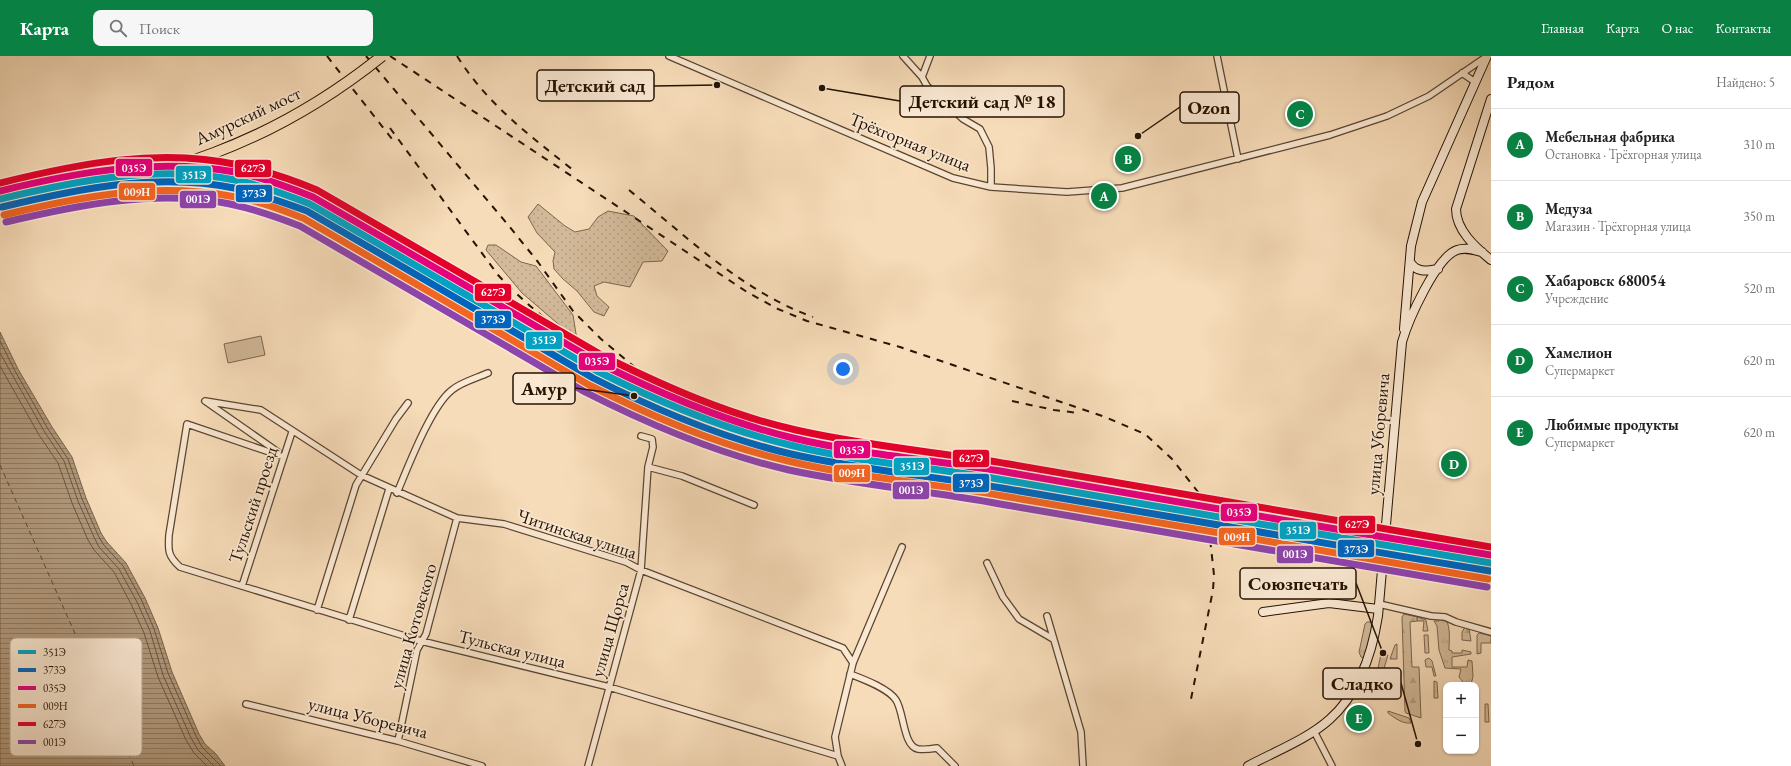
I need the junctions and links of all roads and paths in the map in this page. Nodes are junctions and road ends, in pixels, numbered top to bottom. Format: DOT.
graph roads {
  1 [pos="382,56"];
  2 [pos="669,56"];
  3 [pos="903,56"];
  4 [pos="930,56"];
  5 [pos="1217,56"];
  6 [pos="1487,56"];
  7 [pos="1462,73"];
  8 [pos="922,77"];
  9 [pos="1475,82"];
  10 [pos="1491,99"];
  11 [pos="1238,159"];
  12 [pos="991,187"];
  13 [pos="0,212"];
  14 [pos="1482,252"];
  15 [pos="1491,260"];
  16 [pos="1410,262"];
  17 [pos="1438,269"];
  18 [pos="1402,342"];
  19 [pos="488,373"];
  20 [pos="408,404"];
  21 [pos="292,432"];
  22 [pos="641,436"];
  23 [pos="284,457"];
  24 [pos="648,467"];
  25 [pos="361,475"];
  26 [pos="389,489"];
  27 [pos="397,492"];
  28 [pos="754,504"];
  29 [pos="457,518"];
  30 [pos="902,547"];
  31 [pos="987,563"];
  32 [pos="641,570"];
  33 [pos="242,586"];
  34 [pos="1379,606"];
  35 [pos="317,610"];
  36 [pos="1263,612"];
  37 [pos="1047,616"];
  38 [pos="349,620"];
  39 [pos="1491,632"];
  40 [pos="1053,639"];
  41 [pos="421,641"];
  42 [pos="853,663"];
  43 [pos="850,674"];
  44 [pos="608,687"];
  45 [pos="246,704"];
  46 [pos="1314,731"];
  47 [pos="398,741"];
  48 [pos="838,756"];
  49 [pos="482,766"];
  50 [pos="588,766"];
  51 [pos="842,766"];
  52 [pos="955,766"];
  53 [pos="1083,766"];
  54 [pos="1248,766"];
  55 [pos="1332,766"];
  1 -- 13 [label="highway, Амурский мост, bridge"];
  2 -- 12 [label="street, Трёхгорная улица"];
  3 -- 8 [label="street"];
  4 -- 8 [label="street"];
  5 -- 11 [label="street"];
  6 -- 7 [label="street, Трёхгорная улица"];
  6 -- 9 [label="main road"];
  7 -- 9 [label="street"];
  7 -- 11 [label="street, Трёхгорная улица"];
  8 -- 12 [label="street"];
  9 -- 16 [label="main road"];
  10 -- 14 [label="main road"];
  11 -- 12 [label="street, Трёхгорная улица"];
  14 -- 15 [label="main road"];
  14 -- 17 [label="main road, улица Уборевича"];
  16 -- 17 [label="main road"];
  16 -- 18 [label="main road"];
  17 -- 18 [label="main road, улица Уборевича"];
  18 -- 34 [label="main road, улица Уборевича"];
  19 -- 27 [label="street"];
  20 -- 25 [label="street"];
  21 -- 23 [label="street, Тульский проезд"];
  21 -- 23 [label="street, Читинская улица"];
  21 -- 25 [label="street, Читинская улица"];
  22 -- 24 [label="street, улица Щорса"];
  23 -- 33 [label="street, Тульский проезд"];
  23 -- 33 [label="street, Тульская улица"];
  24 -- 28 [label="street"];
  24 -- 32 [label="street, улица Щорса"];
  25 -- 26 [label="street, Читинская улица"];
  25 -- 35 [label="street"];
  26 -- 27 [label="street, Читинская улица"];
  26 -- 38 [label="street"];
  27 -- 29 [label="street, Читинская улица"];
  29 -- 32 [label="street, Читинская улица"];
  29 -- 41 [label="street, улица Котовского"];
  30 -- 42 [label="street"];
  31 -- 40 [label="street"];
  32 -- 42 [label="street, Читинская улица"];
  32 -- 44 [label="street, улица Щорса"];
  33 -- 35 [label="street, Тульская улица"];
  34 -- 36 [label="main road"];
  34 -- 39 [label="street"];
  34 -- 46 [label="main road, улица Уборевича"];
  35 -- 38 [label="street, Тульская улица"];
  37 -- 40 [label="street"];
  38 -- 41 [label="street, Тульская улица"];
  40 -- 53 [label="street"];
  41 -- 44 [label="street, Тульская улица"];
  41 -- 47 [label="street, улица Котовского"];
  42 -- 43 [label="street"];
  43 -- 48 [label="street"];
  43 -- 52 [label="street"];
  44 -- 48 [label="street, Тульская улица"];
  44 -- 50 [label="street, улица Щорса"];
  45 -- 47 [label="street, улица Уборевича"];
  46 -- 54 [label="main road, улица Уборевича"];
  46 -- 55 [label="street"];
  47 -- 49 [label="street, улица Уборевича"];
  48 -- 51 [label="street"];
}
